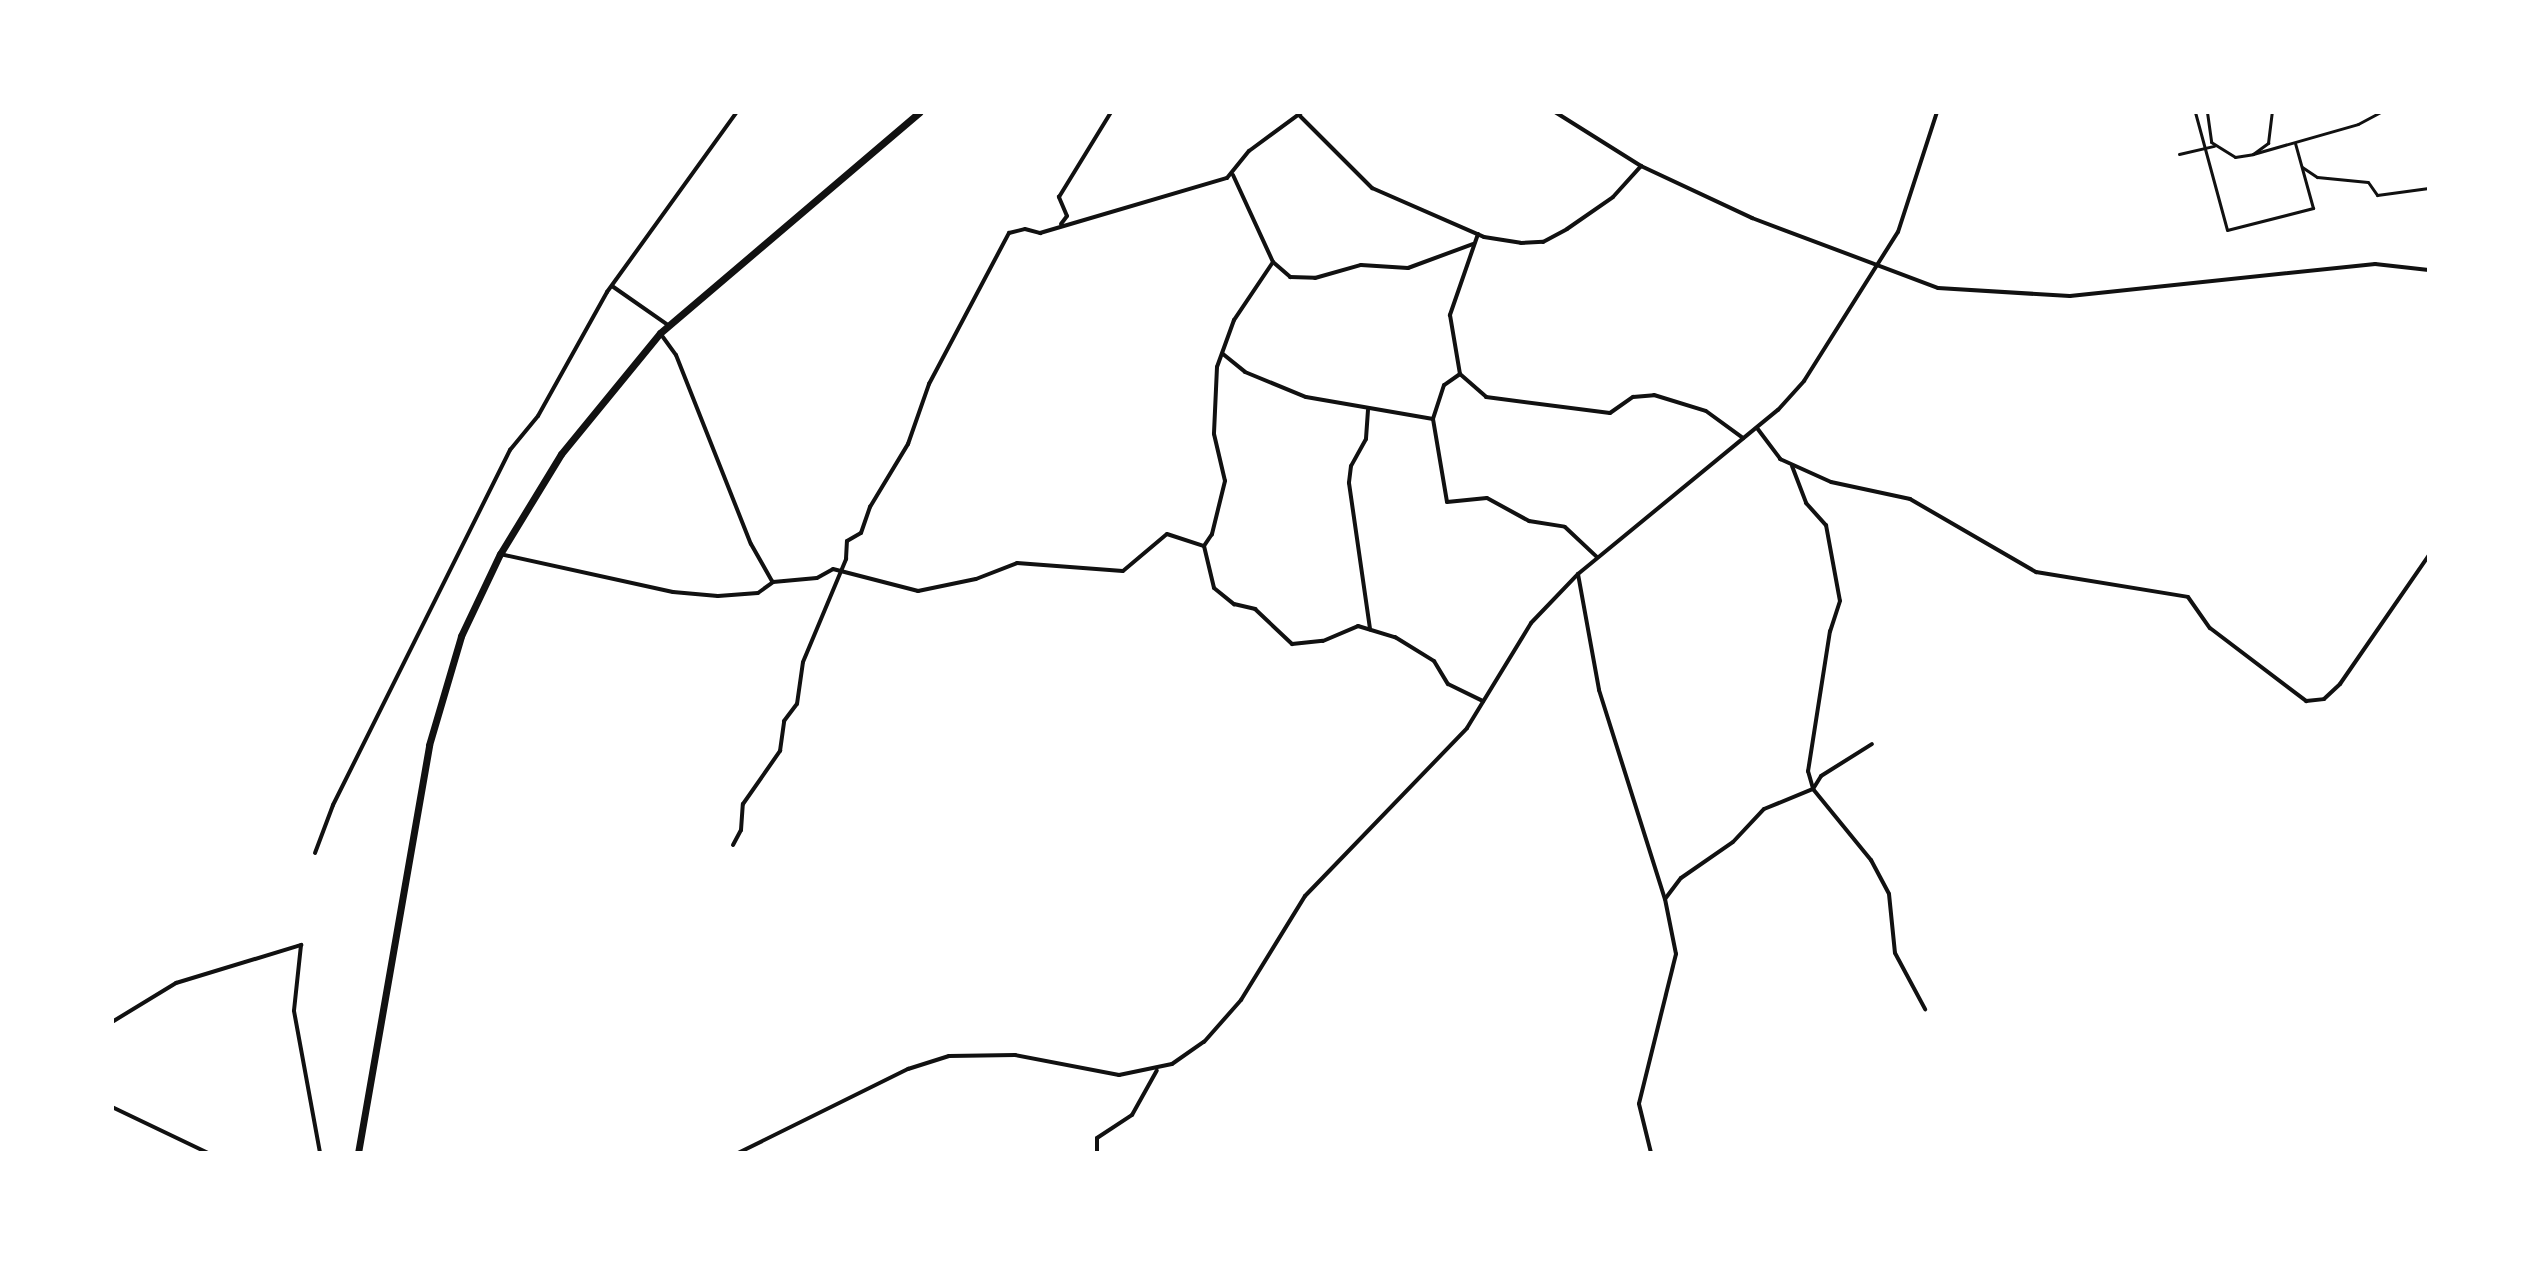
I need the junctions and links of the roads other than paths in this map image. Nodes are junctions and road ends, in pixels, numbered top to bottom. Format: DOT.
graph roads {
  1 [pos="737,112"];
  2 [pos="920,112"];
  3 [pos="1111,112"];
  4 [pos="1555,112"];
  5 [pos="1937,112"];
  6 [pos="2195,112"];
  7 [pos="2207,112"];
  8 [pos="2272,112"];
  9 [pos="2381,112"];
  10 [pos="1299,113"];
  11 [pos="2295,143"];
  12 [pos="2214,146"];
  13 [pos="2204,148"];
  14 [pos="2179,154"];
  15 [pos="2253,154"];
  16 [pos="1641,166"];
  17 [pos="2302,167"];
  18 [pos="1233,175"];
  19 [pos="2429,188"];
  20 [pos="1059,225"];
  21 [pos="1478,234"];
  22 [pos="1473,244"];
  23 [pos="1273,262"];
  24 [pos="1881,264"];
  25 [pos="2429,270"];
  26 [pos="612,286"];
  27 [pos="668,325"];
  28 [pos="660,333"];
  29 [pos="1223,354"];
  30 [pos="1460,374"];
  31 [pos="1368,410"];
  32 [pos="1433,419"];
  33 [pos="1757,428"];
  34 [pos="1743,438"];
  35 [pos="1791,464"];
  36 [pos="1204,546"];
  37 [pos="500,554"];
  38 [pos="2429,555"];
  39 [pos="1597,557"];
  40 [pos="841,568"];
  41 [pos="1578,574"];
  42 [pos="773,582"];
  43 [pos="1370,629"];
  44 [pos="1483,701"];
  45 [pos="1872,744"];
  46 [pos="1813,789"];
  47 [pos="733,845"];
  48 [pos="315,853"];
  49 [pos="1665,899"];
  50 [pos="1925,1009"];
  51 [pos="112,1022"];
  52 [pos="1157,1070"];
  53 [pos="112,1107"];
  54 [pos="208,1153"];
  55 [pos="320,1153"];
  56 [pos="358,1153"];
  57 [pos="738,1153"];
  58 [pos="1097,1153"];
  59 [pos="1651,1153"];
  1 -- 26 [label="street"];
  2 -- 27 [label="highway"];
  3 -- 20 [label="street"];
  4 -- 16 [label="street"];
  5 -- 24 [label="street"];
  6 -- 13 [label="street"];
  7 -- 12 [label="street"];
  8 -- 15 [label="street"];
  9 -- 11 [label="street"];
  10 -- 18 [label="street"];
  10 -- 21 [label="street"];
  11 -- 15 [label="street"];
  11 -- 17 [label="street"];
  12 -- 13 [label="street"];
  12 -- 15 [label="street"];
  13 -- 14 [label="street"];
  13 -- 17 [label="street"];
  16 -- 21 [label="street"];
  16 -- 24 [label="street"];
  17 -- 19 [label="street"];
  18 -- 20 [label="street"];
  18 -- 23 [label="street"];
  20 -- 40 [label="street"];
  21 -- 22 [label="street"];
  22 -- 23 [label="street"];
  22 -- 30 [label="street"];
  23 -- 29 [label="street"];
  24 -- 25 [label="street"];
  24 -- 33 [label="street"];
  26 -- 27 [label="street"];
  26 -- 48 [label="street"];
  27 -- 28 [label="highway"];
  28 -- 37 [label="highway"];
  28 -- 42 [label="street"];
  29 -- 31 [label="street"];
  29 -- 36 [label="street"];
  30 -- 32 [label="street"];
  30 -- 34 [label="street"];
  31 -- 32 [label="street"];
  31 -- 43 [label="street"];
  32 -- 39 [label="street"];
  33 -- 34 [label="street"];
  33 -- 35 [label="street"];
  34 -- 39 [label="street"];
  35 -- 38 [label="street"];
  35 -- 46 [label="street"];
  36 -- 40 [label="street"];
  36 -- 43 [label="street"];
  37 -- 42 [label="street"];
  37 -- 56 [label="highway"];
  39 -- 41 [label="street"];
  40 -- 42 [label="street"];
  40 -- 47 [label="street"];
  41 -- 44 [label="street"];
  41 -- 49 [label="street"];
  43 -- 44 [label="street"];
  44 -- 52 [label="street"];
  45 -- 46 [label="street"];
  46 -- 49 [label="street"];
  46 -- 50 [label="street"];
  49 -- 59 [label="street"];
  51 -- 55 [label="street"];
  52 -- 57 [label="street"];
  52 -- 58 [label="street"];
  53 -- 54 [label="street"];
}
